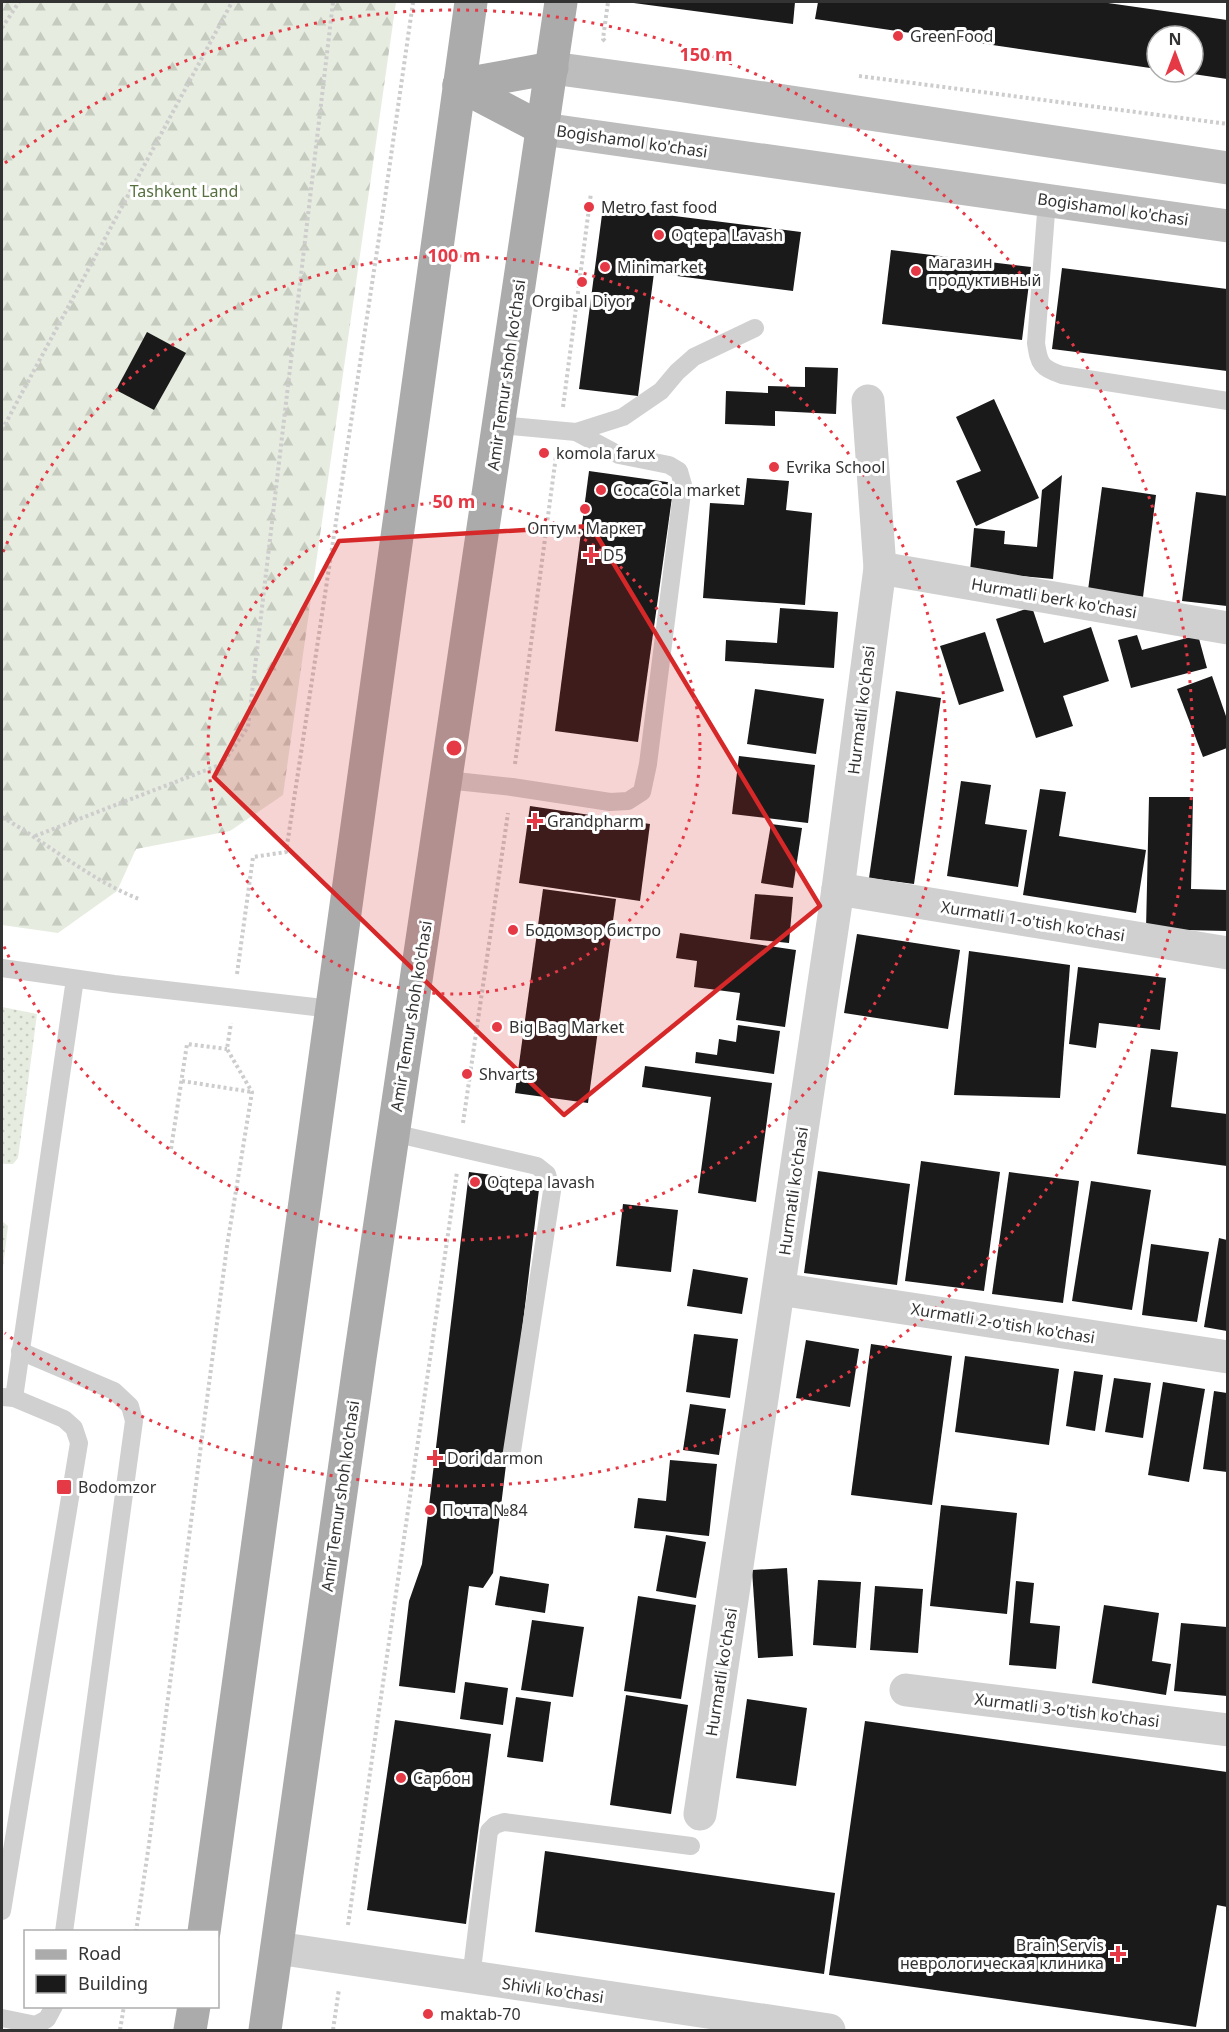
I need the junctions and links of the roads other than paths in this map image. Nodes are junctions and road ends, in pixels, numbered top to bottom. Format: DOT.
graph roads {
  1 [pos="471,2"];
  2 [pos="561,2"];
  3 [pos="552,68"];
  4 [pos="459,85"];
  5 [pos="543,129"];
  6 [pos="1227,168"];
  7 [pos="1047,200"];
  8 [pos="1227,226"];
  9 [pos="755,328"];
  10 [pos="868,401"];
  11 [pos="1227,401"];
  12 [pos="499,425"];
  13 [pos="568,431"];
  14 [pos="880,568"];
  15 [pos="1227,628"];
  16 [pos="446,780"];
  17 [pos="838,889"];
  18 [pos="1227,953"];
  19 [pos="2,968"];
  20 [pos="75,979"];
  21 [pos="332,1009"];
  22 [pos="393,1133"];
  23 [pos="779,1289"];
  24 [pos="20,1351"];
  25 [pos="1227,1357"];
  26 [pos="8,1397"];
  27 [pos="511,1458"];
  28 [pos="906,1690"];
  29 [pos="1227,1730"];
  30 [pos="700,1814"];
  31 [pos="692,1846"];
  32 [pos="2,1911"];
  33 [pos="64,1930"];
  34 [pos="204,1930"];
  35 [pos="277,1948"];
  36 [pos="471,1978"];
  37 [pos="53,2008"];
  38 [pos="194,2008"];
  39 [pos="2,2018"];
  40 [pos="190,2031"];
  41 [pos="265,2031"];
  42 [pos="829,2031"];
  1 -- 4 [label="main road"];
  2 -- 3 [label="main road, Amir Temur shoh ko'chasi"];
  3 -- 4 [label="main road"];
  3 -- 5 [label="main road, Amir Temur shoh ko'chasi"];
  3 -- 6 [label="main road"];
  4 -- 5 [label="main road, Bogishamol ko'chasi"];
  4 -- 21 [label="main road"];
  5 -- 7 [label="main road, Bogishamol ko'chasi"];
  5 -- 12 [label="main road, Amir Temur shoh ko'chasi"];
  7 -- 8 [label="main road, Bogishamol ko'chasi"];
  7 -- 11 [label="lane"];
  9 -- 13 [label="lane"];
  10 -- 14 [label="street, Hurmatli ko'chasi"];
  12 -- 13 [label="lane"];
  12 -- 16 [label="main road, Amir Temur shoh ko'chasi"];
  13 -- 16 [label="lane"];
  14 -- 15 [label="street, Hurmatli berk ko'chasi"];
  14 -- 17 [label="street, Hurmatli ko'chasi"];
  16 -- 22 [label="main road, Amir Temur shoh ko'chasi"];
  17 -- 18 [label="street, Xurmatli 1-o'tish ko'chasi"];
  17 -- 23 [label="street, Hurmatli ko'chasi"];
  19 -- 20 [label="lane"];
  20 -- 21 [label="lane"];
  20 -- 24 [label="lane"];
  21 -- 34 [label="main road"];
  22 -- 27 [label="lane"];
  22 -- 35 [label="main road, Amir Temur shoh ko'chasi"];
  23 -- 25 [label="street, Xurmatli 2-o'tish ko'chasi"];
  23 -- 30 [label="street, Hurmatli ko'chasi"];
  24 -- 26 [label="lane"];
  24 -- 33 [label="lane"];
  26 -- 32 [label="lane"];
  28 -- 29 [label="street, Xurmatli 3-o'tish ko'chasi"];
  31 -- 36 [label="lane"];
  35 -- 36 [label="street, Shivli ko'chasi"];
  35 -- 41 [label="main road, Amir Temur shoh ko'chasi"];
  36 -- 42 [label="street, Shivli ko'chasi"];
  37 -- 39 [label="lane"];
  38 -- 40 [label="main road"];
}
